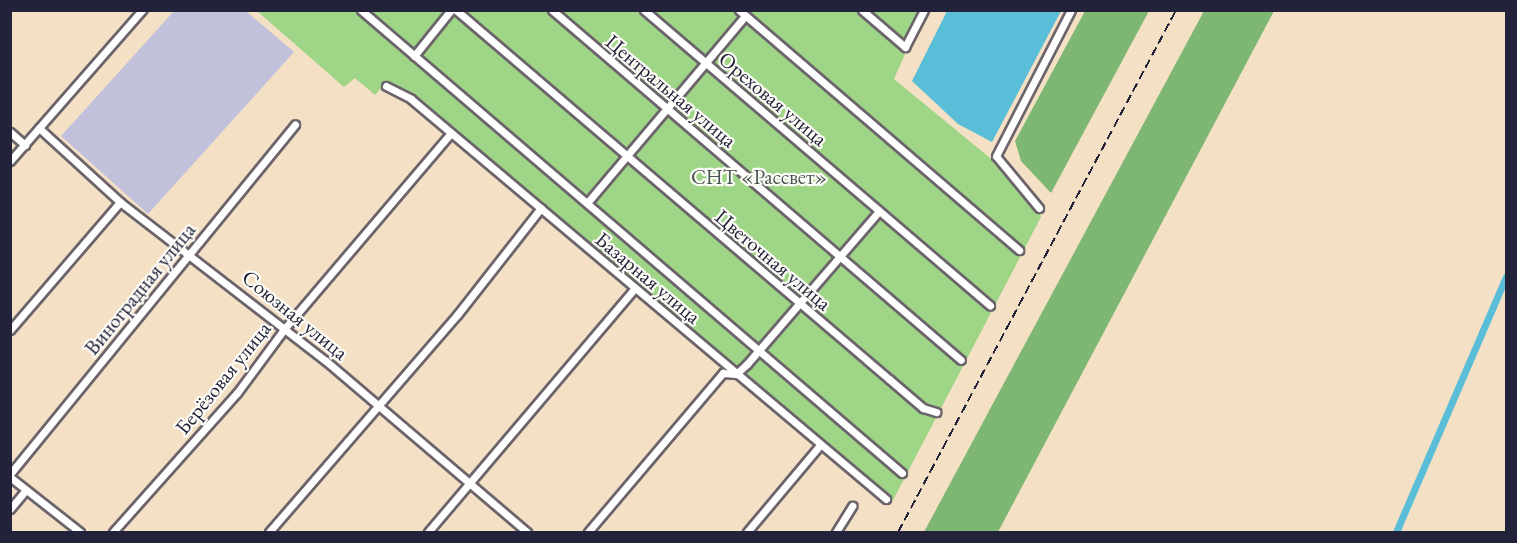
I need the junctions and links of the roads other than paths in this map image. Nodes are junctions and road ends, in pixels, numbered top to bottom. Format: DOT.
graph roads {
  1 [pos="142,10"];
  2 [pos="361,10"];
  3 [pos="454,10"];
  4 [pos="552,10"];
  5 [pos="644,10"];
  6 [pos="862,10"];
  7 [pos="924,10"];
  8 [pos="1071,10"];
  9 [pos="742,13"];
  10 [pos="414,56"];
  11 [pos="705,62"];
  12 [pos="386,86"];
  13 [pos="666,108"];
  14 [pos="296,124"];
  15 [pos="39,128"];
  16 [pos="10,132"];
  17 [pos="451,133"];
  18 [pos="25,145"];
  19 [pos="626,156"];
  20 [pos="10,161"];
  21 [pos="120,202"];
  22 [pos="587,203"];
  23 [pos="541,208"];
  24 [pos="1039,208"];
  25 [pos="879,211"];
  26 [pos="1020,250"];
  27 [pos="191,254"];
  28 [pos="840,256"];
  29 [pos="634,289"];
  30 [pos="800,304"];
  31 [pos="990,305"];
  32 [pos="285,328"];
  33 [pos="10,330"];
  34 [pos="759,351"];
  35 [pos="961,360"];
  36 [pos="736,374"];
  37 [pos="376,405"];
  38 [pos="936,412"];
  39 [pos="820,446"];
  40 [pos="902,473"];
  41 [pos="10,475"];
  42 [pos="468,485"];
  43 [pos="26,490"];
  44 [pos="886,499"];
  45 [pos="852,506"];
  46 [pos="10,508"];
  47 [pos="80,532"];
  48 [pos="113,532"];
  49 [pos="268,532"];
  50 [pos="428,532"];
  51 [pos="526,532"];
  52 [pos="588,532"];
  53 [pos="747,532"];
  54 [pos="836,532"];
  1 -- 15 [label="street"];
  2 -- 10 [label="street"];
  3 -- 10 [label="street"];
  3 -- 19 [label="street, Цветочная улица"];
  4 -- 13 [label="street, Центральная улица"];
  5 -- 11 [label="street, Ореховая улица"];
  6 -- 7 [label="street"];
  8 -- 24 [label="street"];
  9 -- 11 [label="street"];
  9 -- 26 [label="street"];
  10 -- 22 [label="street"];
  11 -- 13 [label="street"];
  11 -- 25 [label="street, Ореховая улица"];
  12 -- 17 [label="street, Базарная улица"];
  13 -- 19 [label="street"];
  13 -- 28 [label="street, Центральная улица"];
  14 -- 27 [label="street, Виноградная улица"];
  15 -- 18 [label="street"];
  15 -- 21 [label="street, Союзная улица"];
  16 -- 18 [label="street"];
  17 -- 23 [label="street, Базарная улица"];
  17 -- 32 [label="street, Берёзовая улица"];
  18 -- 20 [label="street"];
  19 -- 22 [label="street"];
  19 -- 30 [label="street, Цветочная улица"];
  21 -- 27 [label="street, Союзная улица"];
  21 -- 33 [label="street"];
  22 -- 34 [label="street"];
  23 -- 29 [label="street, Базарная улица"];
  23 -- 37 [label="street"];
  25 -- 28 [label="street"];
  25 -- 31 [label="street, Ореховая улица"];
  27 -- 32 [label="street, Союзная улица"];
  27 -- 41 [label="street, Виноградная улица"];
  28 -- 30 [label="street"];
  28 -- 35 [label="street, Центральная улица"];
  29 -- 36 [label="street, Базарная улица"];
  29 -- 42 [label="street"];
  30 -- 34 [label="street"];
  30 -- 38 [label="street, Цветочная улица"];
  32 -- 37 [label="street, Союзная улица"];
  32 -- 48 [label="street, Берёзовая улица"];
  34 -- 36 [label="street"];
  34 -- 40 [label="street"];
  36 -- 39 [label="street, Базарная улица"];
  36 -- 52 [label="street"];
  37 -- 42 [label="street, Союзная улица"];
  37 -- 49 [label="street"];
  39 -- 44 [label="street, Базарная улица"];
  39 -- 53 [label="street"];
  41 -- 43 [label="street"];
  42 -- 50 [label="street"];
  42 -- 51 [label="street, Союзная улица"];
  43 -- 46 [label="street"];
  43 -- 47 [label="street"];
  45 -- 54 [label="street"];
}
